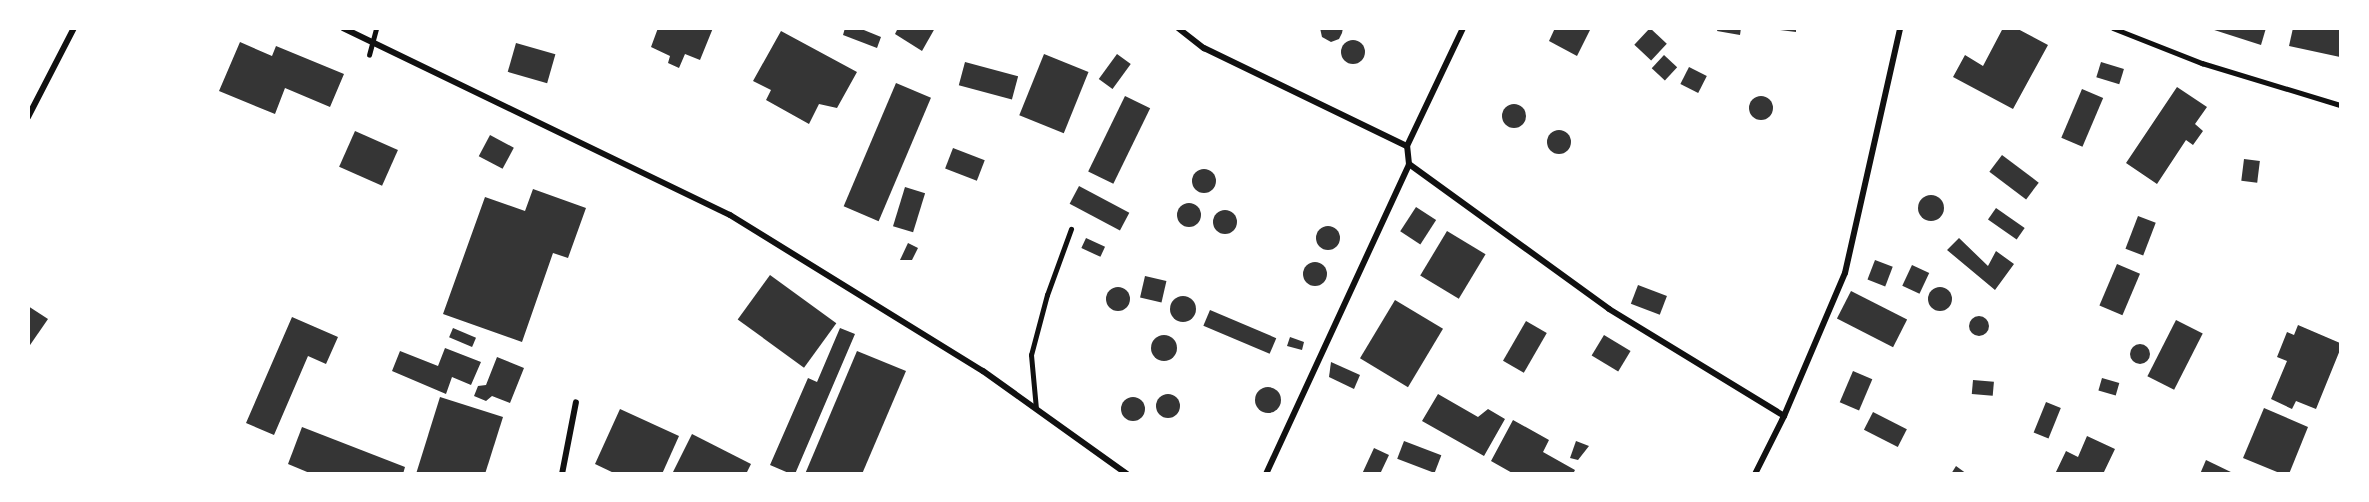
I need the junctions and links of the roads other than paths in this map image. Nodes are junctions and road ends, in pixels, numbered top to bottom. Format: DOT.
graph roads {
  1 [pos="74,28"];
  2 [pos="343,28"];
  3 [pos="376,28"];
  4 [pos="1178,28"];
  5 [pos="1463,28"];
  6 [pos="1900,28"];
  7 [pos="2113,28"];
  8 [pos="372,42"];
  9 [pos="369,55"];
  10 [pos="2340,105"];
  11 [pos="28,117"];
  12 [pos="1407,146"];
  13 [pos="1409,164"];
  14 [pos="1071,229"];
  15 [pos="576,402"];
  16 [pos="1036,408"];
  17 [pos="1784,416"];
  18 [pos="562,474"];
  19 [pos="1127,474"];
  20 [pos="1266,474"];
  21 [pos="1755,474"];
  1 -- 11 [label="street"];
  2 -- 8 [label="street"];
  3 -- 8 [label="lane"];
  4 -- 12 [label="street"];
  5 -- 12 [label="street"];
  6 -- 17 [label="street"];
  7 -- 10 [label="lane"];
  8 -- 9 [label="lane"];
  8 -- 16 [label="street"];
  12 -- 13 [label="street"];
  13 -- 17 [label="street"];
  13 -- 20 [label="street"];
  14 -- 16 [label="lane"];
  15 -- 18 [label="street"];
  16 -- 19 [label="street"];
  17 -- 21 [label="street"];
}
